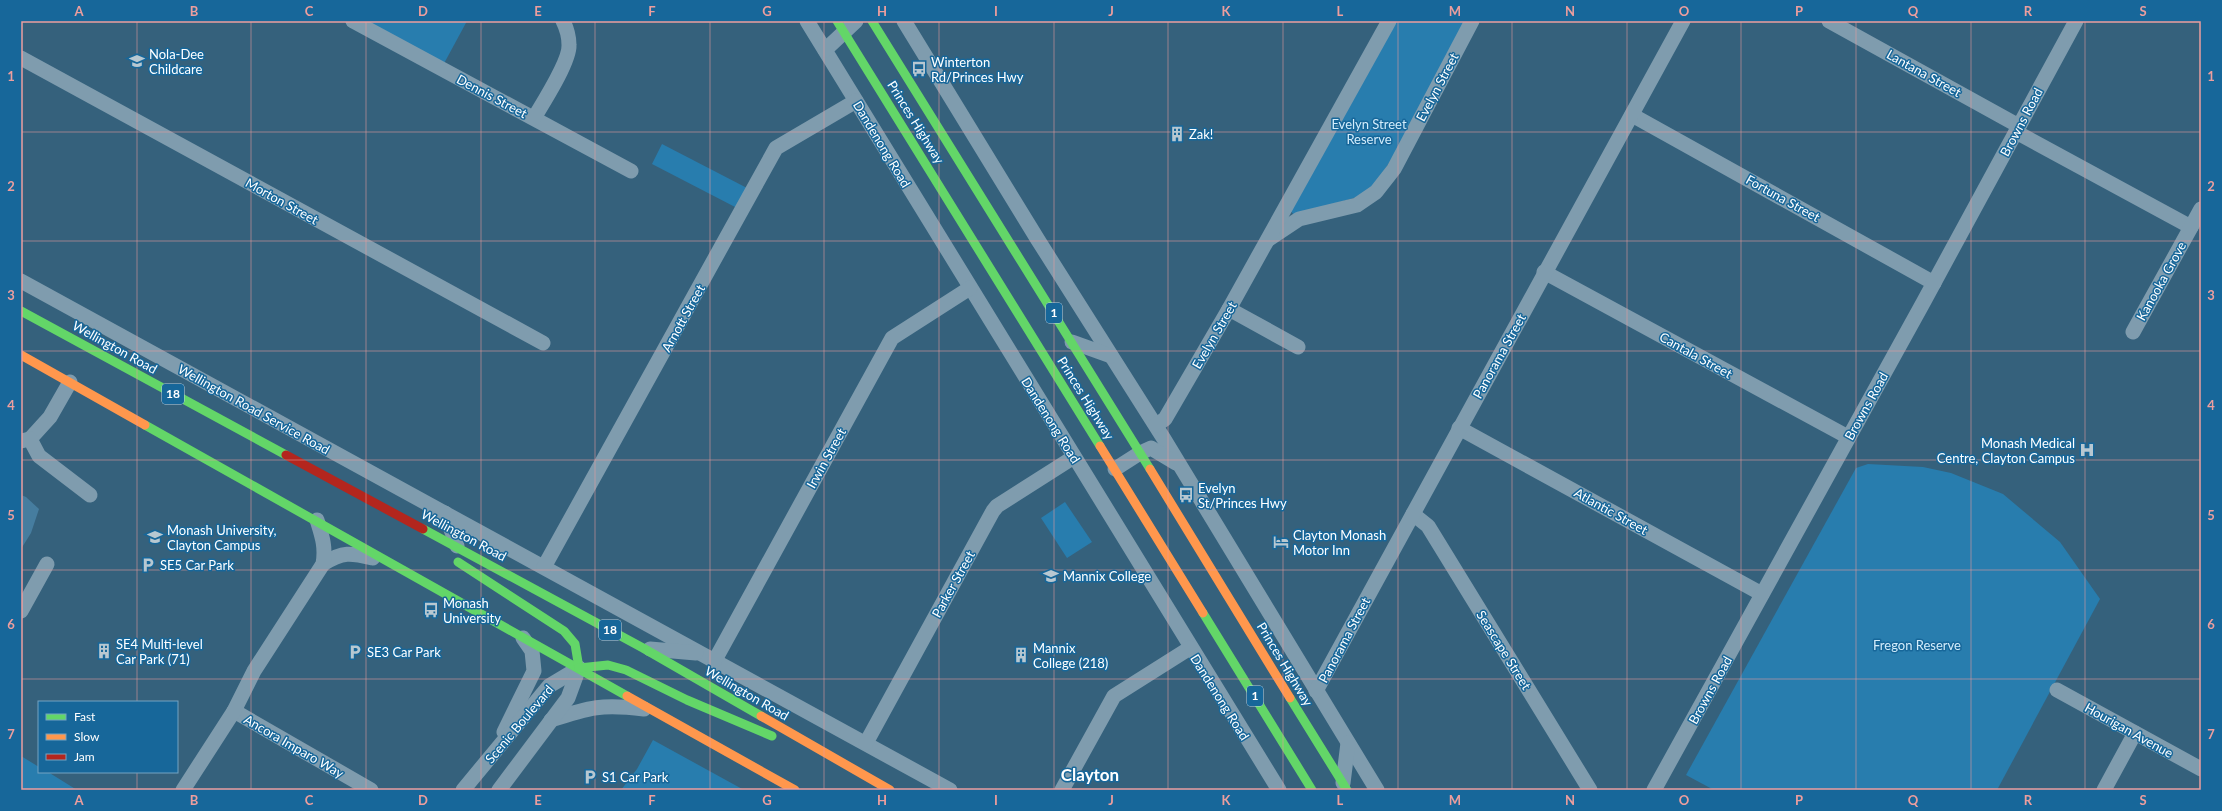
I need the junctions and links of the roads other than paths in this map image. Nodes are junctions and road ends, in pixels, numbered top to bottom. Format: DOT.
graph roads {
  1 [pos="353,21"];
  2 [pos="563,21"];
  3 [pos="806,21"];
  4 [pos="856,21"];
  5 [pos="872,21"];
  6 [pos="904,21"];
  7 [pos="1389,21"];
  8 [pos="1472,21"];
  9 [pos="1683,21"];
  10 [pos="1830,21"];
  11 [pos="2076,21"];
  12 [pos="840,27"];
  13 [pos="825,50"];
  14 [pos="21,58"];
  15 [pos="856,101"];
  16 [pos="1632,115"];
  17 [pos="534,118"];
  18 [pos="2017,129"];
  19 [pos="631,171"];
  20 [pos="2201,209"];
  21 [pos="2191,227"];
  22 [pos="1267,241"];
  23 [pos="1544,272"];
  24 [pos="21,281"];
  25 [pos="1934,282"];
  26 [pos="970,288"];
  27 [pos="1229,309"];
  28 [pos="21,311"];
  29 [pos="2133,332"];
  30 [pos="1072,342"];
  31 [pos="543,343"];
  32 [pos="1298,347"];
  33 [pos="21,355"];
  34 [pos="1111,356"];
  35 [pos="70,382"];
  36 [pos="1156,425"];
  37 [pos="1459,428"];
  38 [pos="1848,437"];
  39 [pos="26,440"];
  40 [pos="1140,453"];
  41 [pos="1074,457"];
  42 [pos="1180,465"];
  43 [pos="1115,470"];
  44 [pos="326,478"];
  45 [pos="90,495"];
  46 [pos="445,513"];
  47 [pos="1413,514"];
  48 [pos="317,520"];
  49 [pos="433,546"];
  50 [pos="455,552"];
  51 [pos="388,562"];
  52 [pos="47,564"];
  53 [pos="323,564"];
  54 [pos="544,567"];
  55 [pos="1762,594"];
  56 [pos="21,611"];
  57 [pos="522,636"];
  58 [pos="643,648"];
  59 [pos="1190,648"];
  60 [pos="709,657"];
  61 [pos="579,668"];
  62 [pos="2057,690"];
  63 [pos="1316,691"];
  64 [pos="655,710"];
  65 [pos="234,711"];
  66 [pos="551,720"];
  67 [pos="2135,733"];
  68 [pos="866,743"];
  69 [pos="1348,743"];
  70 [pos="493,754"];
  71 [pos="845,765"];
  72 [pos="2201,769"];
  73 [pos="512,774"];
  74 [pos="1345,787"];
  75 [pos="184,790"];
  76 [pos="371,790"];
  77 [pos="463,790"];
  78 [pos="499,790"];
  79 [pos="506,790"];
  80 [pos="795,790"];
  81 [pos="890,790"];
  82 [pos="950,790"];
  83 [pos="1062,790"];
  84 [pos="1279,790"];
  85 [pos="1312,790"];
  86 [pos="1377,790"];
  87 [pos="1590,790"];
  88 [pos="1654,790"];
  89 [pos="2104,790"];
  1 -- 17 [label="street, Dennis Street"];
  2 -- 17 [label="street"];
  3 -- 13 [label="street, Dandenong Road"];
  4 -- 12 [label="street"];
  5 -- 30 [label="highway, Princes Highway / 1"];
  6 -- 34 [label="street"];
  7 -- 22 [label="street, Evelyn Street"];
  8 -- 22 [label="street, Evelyn Street"];
  9 -- 16 [label="street, Panorama Street"];
  10 -- 18 [label="street, Lantana Street"];
  11 -- 18 [label="street, Browns Road"];
  12 -- 13 [label="street"];
  12 -- 43 [label="highway, Princes Highway / 1"];
  13 -- 15 [label="street, Dandenong Road"];
  14 -- 31 [label="street, Morton Street"];
  15 -- 26 [label="street, Dandenong Road"];
  15 -- 54 [label="street, Arnott Street"];
  16 -- 23 [label="street, Panorama Street"];
  16 -- 25 [label="street, Fortuna Street"];
  17 -- 19 [label="street, Dennis Street"];
  18 -- 21 [label="street, Lantana Street"];
  18 -- 25 [label="street, Browns Road"];
  20 -- 21 [label="street, Kanooka Grove"];
  21 -- 29 [label="street, Kanooka Grove"];
  22 -- 27 [label="street, Evelyn Street"];
  23 -- 37 [label="street, Panorama Street"];
  23 -- 38 [label="street, Cantala Street"];
  24 -- 46 [label="street, Wellington Road Service Road"];
  25 -- 38 [label="street, Browns Road"];
  26 -- 41 [label="street, Dandenong Road"];
  26 -- 60 [label="street, Irwin Street"];
  27 -- 32 [label="street"];
  27 -- 36 [label="street, Evelyn Street"];
  28 -- 44 [label="highway, Wellington Road / 18"];
  30 -- 34 [label="street"];
  30 -- 40 [label="highway, Princes Highway / 1"];
  33 -- 35 [label="highway"];
  34 -- 36 [label="street"];
  35 -- 39 [label="street"];
  35 -- 48 [label="highway"];
  36 -- 42 [label="street"];
  37 -- 47 [label="street, Panorama Street"];
  37 -- 55 [label="street, Atlantic Street"];
  38 -- 55 [label="street, Browns Road"];
  39 -- 45 [label="street"];
  40 -- 42 [label="street"];
  40 -- 43 [label="street"];
  40 -- 74 [label="highway, Princes Highway / 1"];
  41 -- 59 [label="street, Dandenong Road"];
  41 -- 68 [label="street, Parker Street"];
  42 -- 63 [label="street"];
  43 -- 85 [label="highway, Princes Highway / 1"];
  44 -- 49 [label="highway"];
  44 -- 50 [label="highway, Wellington Road / 18"];
  46 -- 50 [label="street"];
  46 -- 54 [label="street, Wellington Road Service Road"];
  47 -- 63 [label="street, Panorama Street"];
  47 -- 87 [label="street, Seascape Street"];
  48 -- 51 [label="highway"];
  48 -- 53 [label="street"];
  50 -- 58 [label="highway, Wellington Road / 18"];
  50 -- 61 [label="highway"];
  51 -- 53 [label="street"];
  51 -- 57 [label="highway"];
  52 -- 56 [label="street"];
  53 -- 65 [label="street"];
  54 -- 60 [label="street, Wellington Road Service Road"];
  55 -- 88 [label="street, Browns Road"];
  57 -- 61 [label="highway"];
  57 -- 70 [label="street"];
  58 -- 60 [label="street, Wellington Road Service Road"];
  58 -- 71 [label="highway, Wellington Road / 18"];
  59 -- 83 [label="street"];
  59 -- 84 [label="street, Dandenong Road"];
  60 -- 68 [label="street, Wellington Road Service Road"];
  61 -- 64 [label="highway"];
  61 -- 66 [label="street, Scenic Boulevard"];
  61 -- 70 [label="street, Scenic Boulevard"];
  61 -- 71 [label="highway"];
  62 -- 67 [label="street, Hourigan Avenue"];
  63 -- 69 [label="street"];
  64 -- 66 [label="street"];
  64 -- 80 [label="highway"];
  65 -- 75 [label="street, Ancora Imparo Way"];
  65 -- 76 [label="street, Ancora Imparo Way"];
  66 -- 73 [label="street, Scenic Boulevard"];
  67 -- 72 [label="street, Hourigan Avenue"];
  67 -- 89 [label="street"];
  68 -- 82 [label="street, Wellington Road Service Road"];
  69 -- 74 [label="street"];
  69 -- 86 [label="street"];
  70 -- 77 [label="street, Scenic Boulevard"];
  71 -- 81 [label="highway, Wellington Road / 18"];
  73 -- 78 [label="street, Scenic Boulevard"];
  73 -- 79 [label="street"];
}
